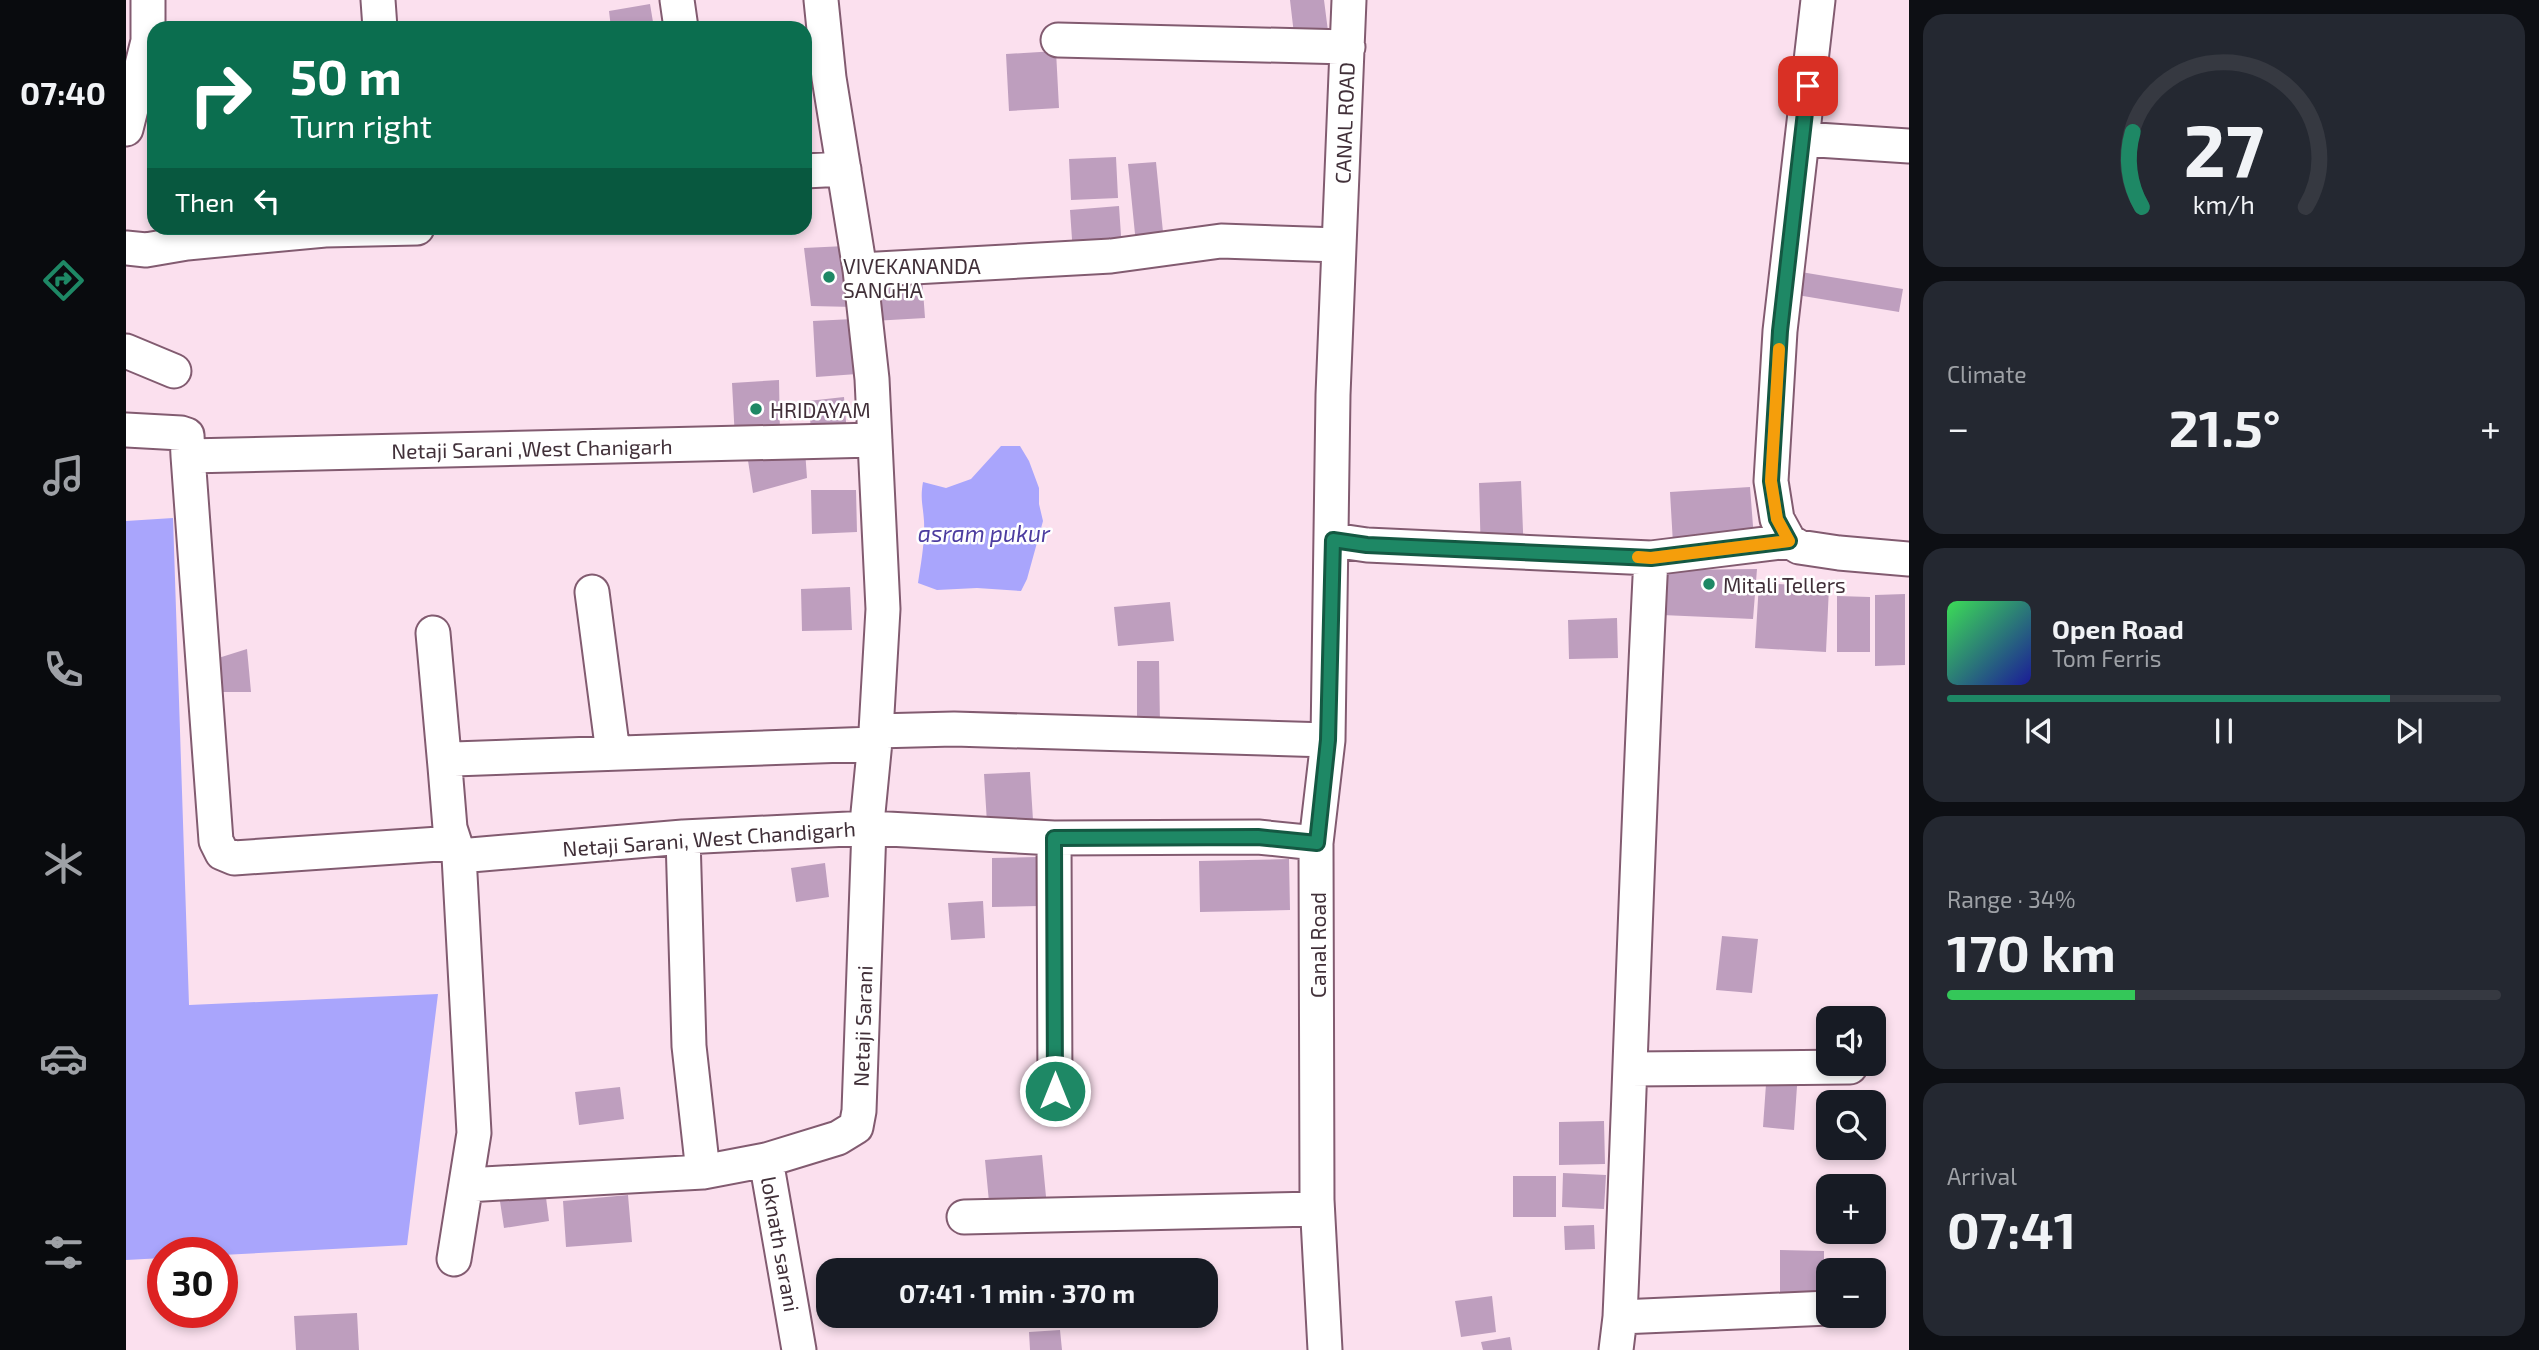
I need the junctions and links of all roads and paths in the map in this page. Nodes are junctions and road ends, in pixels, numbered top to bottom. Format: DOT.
graph roads {
  1 [pos="148,0"];
  2 [pos="378,0"];
  3 [pos="677,0"];
  4 [pos="821,0"];
  5 [pos="1349,0"];
  6 [pos="1818,0"];
  7 [pos="380,21"];
  8 [pos="680,21"];
  9 [pos="1058,40"];
  10 [pos="137,41"];
  11 [pos="1348,47"];
  12 [pos="817,81"];
  13 [pos="126,129"];
  14 [pos="1802,139"];
  15 [pos="1909,146"];
  16 [pos="844,169"];
  17 [pos="812,171"];
  18 [pos="273,235"];
  19 [pos="1339,245"];
  20 [pos="126,248"];
  21 [pos="860,270"];
  22 [pos="126,351"];
  23 [pos="174,371"];
  24 [pos="126,429"];
  25 [pos="875,440"];
  26 [pos="188,456"];
  27 [pos="1333,540"];
  28 [pos="1789,541"];
  29 [pos="1651,558"];
  30 [pos="1909,559"];
  31 [pos="592,592"];
  32 [pos="433,633"];
  33 [pos="875,737"];
  34 [pos="1328,740"];
  35 [pos="614,752"];
  36 [pos="444,767"];
  37 [pos="869,828"];
  38 [pos="683,837"];
  39 [pos="1054,838"];
  40 [pos="1317,843"];
  41 [pos="457,850"];
  42 [pos="1816,1068"];
  43 [pos="1631,1069"];
  44 [pos="1055,1091"];
  45 [pos="766,1160"];
  46 [pos="703,1172"];
  47 [pos="466,1185"];
  48 [pos="1317,1209"];
  49 [pos="964,1217"];
  50 [pos="454,1259"];
  51 [pos="1816,1309"];
  52 [pos="1620,1317"];
  53 [pos="799,1350"];
  54 [pos="1325,1350"];
  55 [pos="1616,1350"];
  1 -- 10 [label="street"];
  2 -- 7 [label="street"];
  3 -- 8 [label="street"];
  4 -- 12 [label="street, Netaji Sarani, West Chandigarh"];
  5 -- 11 [label="street, CANAL ROAD"];
  6 -- 14 [label="street"];
  9 -- 11 [label="street"];
  10 -- 13 [label="street"];
  11 -- 19 [label="street, CANAL ROAD"];
  12 -- 16 [label="street, Netaji Sarani, West Chandigarh"];
  14 -- 15 [label="street"];
  14 -- 28 [label="street"];
  16 -- 17 [label="street"];
  16 -- 21 [label="street, Netaji Sarani, West Chandigarh"];
  18 -- 20 [label="street"];
  19 -- 21 [label="street"];
  19 -- 27 [label="street, CANAL ROAD"];
  21 -- 25 [label="street, Netaji Sarani, West Chandigarh"];
  22 -- 23 [label="street"];
  24 -- 26 [label="street"];
  25 -- 26 [label="street, Netaji Sarani ,West Chanigarh"];
  25 -- 33 [label="street, Netaji Sarani, West Chandigarh"];
  26 -- 41 [label="street, Netaji Sarani, West Chandigarh"];
  27 -- 29 [label="street"];
  27 -- 34 [label="street, Canal Road"];
  28 -- 29 [label="street"];
  28 -- 30 [label="street"];
  29 -- 43 [label="street"];
  31 -- 35 [label="street"];
  32 -- 36 [label="street"];
  33 -- 34 [label="street"];
  33 -- 35 [label="street"];
  33 -- 37 [label="street, Netaji Sarani, West Chandigarh"];
  34 -- 40 [label="street, Canal Road"];
  35 -- 36 [label="street"];
  36 -- 41 [label="street"];
  37 -- 38 [label="street, Netaji Sarani, West Chandigarh"];
  37 -- 39 [label="street"];
  37 -- 45 [label="street, Netaji Sarani"];
  38 -- 41 [label="street, Netaji Sarani, West Chandigarh"];
  38 -- 46 [label="street"];
  39 -- 40 [label="street"];
  39 -- 44 [label="street"];
  40 -- 48 [label="street, Canal Road"];
  41 -- 47 [label="street"];
  42 -- 43 [label="street"];
  43 -- 52 [label="street"];
  45 -- 46 [label="street, loknath sarani"];
  45 -- 53 [label="street, loknath sarani"];
  46 -- 47 [label="street, loknath sarani"];
  47 -- 50 [label="street"];
  48 -- 49 [label="street"];
  48 -- 54 [label="street, Canal Road"];
  51 -- 52 [label="street"];
  52 -- 55 [label="street"];
}
